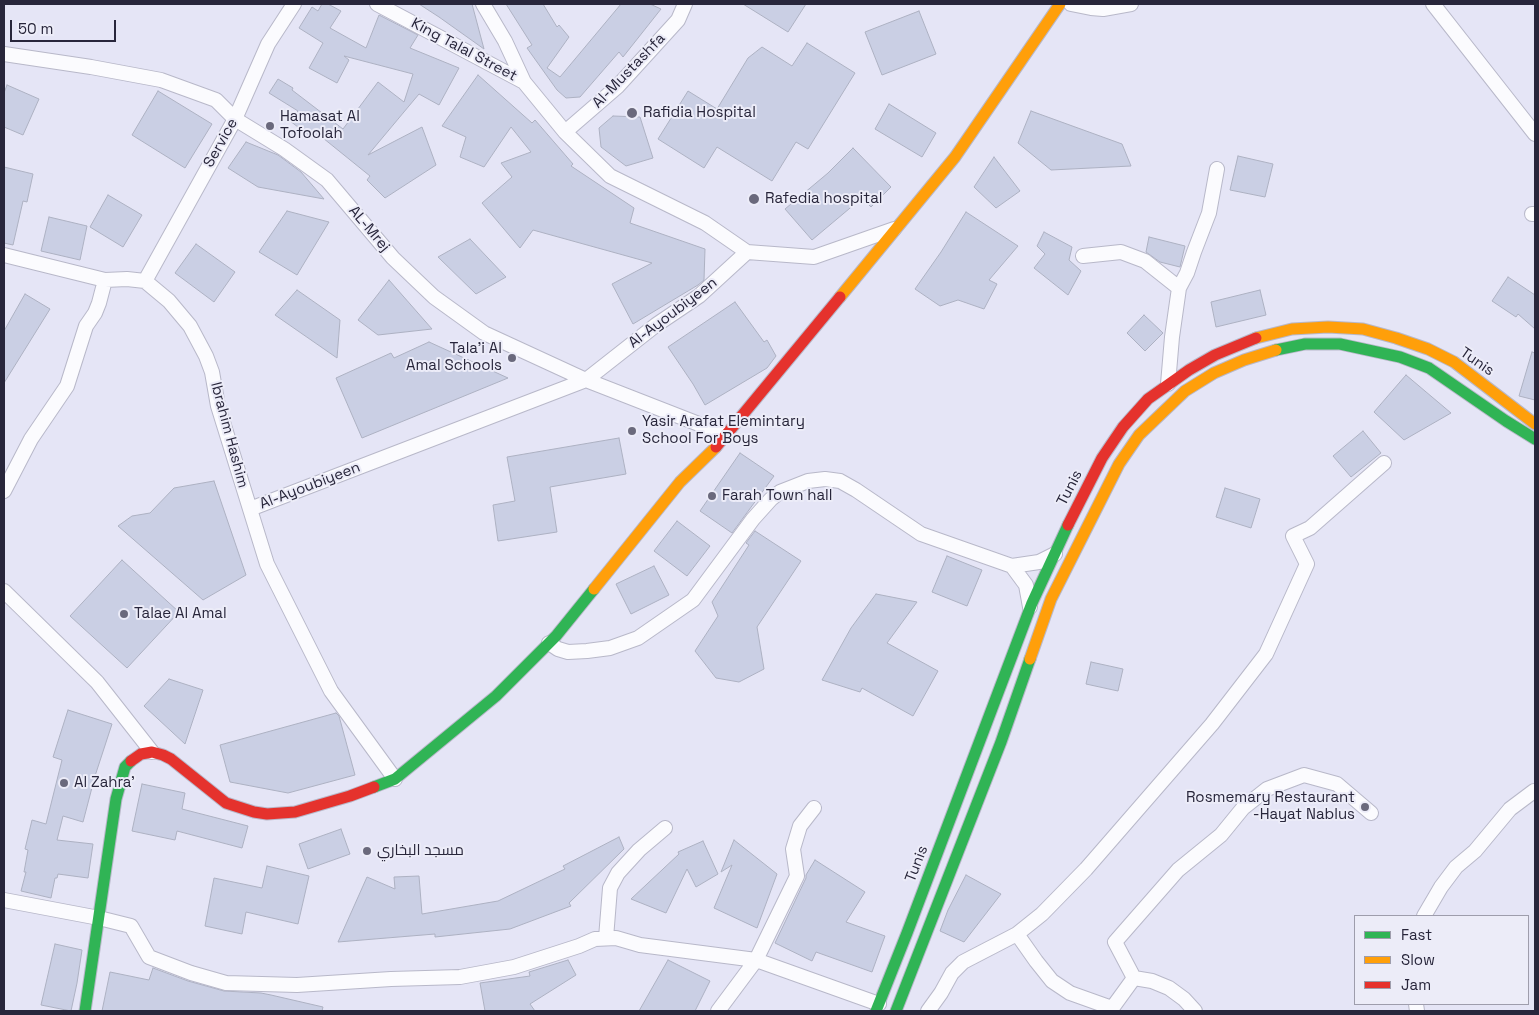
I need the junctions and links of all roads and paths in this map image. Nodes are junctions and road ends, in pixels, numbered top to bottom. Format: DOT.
graph roads {
  1 [pos="294,4"];
  2 [pos="377,4"];
  3 [pos="483,4"];
  4 [pos="685,4"];
  5 [pos="1060,4"];
  6 [pos="1072,4"];
  7 [pos="1131,4"];
  8 [pos="1433,4"];
  9 [pos="4,54"];
  10 [pos="524,82"];
  11 [pos="235,119"];
  12 [pos="565,132"];
  13 [pos="1535,134"];
  14 [pos="1217,169"];
  15 [pos="896,229"];
  16 [pos="748,252"];
  17 [pos="4,255"];
  18 [pos="1084,256"];
  19 [pos="105,280"];
  20 [pos="145,281"];
  21 [pos="1179,288"];
  22 [pos="586,380"];
  23 [pos="1168,384"];
  24 [pos="1513,406"];
  25 [pos="1535,418"];
  26 [pos="1506,421"];
  27 [pos="1535,424"];
  28 [pos="728,434"];
  29 [pos="1535,439"];
  30 [pos="1535,450"];
  31 [pos="1384,464"];
  32 [pos="4,491"];
  33 [pos="250,509"];
  34 [pos="1055,554"];
  35 [pos="1012,566"];
  36 [pos="4,592"];
  37 [pos="1030,607"];
  38 [pos="549,643"];
  39 [pos="152,752"];
  40 [pos="395,779"];
  41 [pos="1534,791"];
  42 [pos="814,808"];
  43 [pos="1371,813"];
  44 [pos="665,828"];
  45 [pos="4,900"];
  46 [pos="1425,915"];
  47 [pos="99,918"];
  48 [pos="1018,934"];
  49 [pos="606,938"];
  50 [pos="756,960"];
  51 [pos="1134,978"];
  52 [pos="878,1007"];
  53 [pos="1111,1010"];
  54 [pos="85,1011"];
  55 [pos="718,1011"];
  56 [pos="896,1011"];
  57 [pos="928,1011"];
  58 [pos="1196,1011"];
  1 -- 11 [label="street, Service"];
  2 -- 10 [label="street, King Talal Street"];
  3 -- 10 [label="street"];
  4 -- 12 [label="street, Al-Mustashfa"];
  5 -- 15 [label="main road"];
  6 -- 7 [label="street"];
  8 -- 13 [label="street"];
  9 -- 11 [label="street, AL-Mrej"];
  10 -- 12 [label="street"];
  11 -- 20 [label="street, Service"];
  11 -- 22 [label="street, AL-Mrej"];
  12 -- 16 [label="street"];
  14 -- 21 [label="street"];
  15 -- 16 [label="street"];
  15 -- 28 [label="main road"];
  16 -- 22 [label="street, Al-Ayoubiyeen"];
  17 -- 19 [label="street"];
  18 -- 21 [label="street"];
  19 -- 20 [label="street"];
  19 -- 32 [label="street"];
  20 -- 33 [label="street, Ibrahim Hashim"];
  21 -- 23 [label="street"];
  22 -- 28 [label="street, AL-Mrej"];
  22 -- 33 [label="street, Al-Ayoubiyeen"];
  23 -- 24 [label="main road, Tunis"];
  23 -- 34 [label="main road, Tunis"];
  24 -- 25 [label="main road"];
  24 -- 27 [label="main road, Tunis"];
  26 -- 29 [label="main road"];
  26 -- 30 [label="main road"];
  26 -- 56 [label="main road"];
  28 -- 38 [label="main road"];
  31 -- 48 [label="street"];
  33 -- 40 [label="street, Ibrahim Hashim"];
  34 -- 35 [label="street"];
  34 -- 37 [label="main road, Tunis"];
  35 -- 37 [label="street"];
  35 -- 38 [label="street"];
  36 -- 39 [label="street"];
  37 -- 52 [label="main road, Tunis"];
  38 -- 40 [label="main road"];
  39 -- 40 [label="main road"];
  39 -- 47 [label="main road"];
  41 -- 46 [label="street"];
  42 -- 50 [label="street"];
  43 -- 51 [label="street"];
  44 -- 49 [label="street"];
  45 -- 47 [label="street"];
  47 -- 49 [label="street"];
  47 -- 54 [label="main road"];
  48 -- 53 [label="street"];
  48 -- 57 [label="street"];
  49 -- 50 [label="street"];
  50 -- 52 [label="street"];
  50 -- 55 [label="street"];
  51 -- 53 [label="street"];
  51 -- 58 [label="street"];
}
